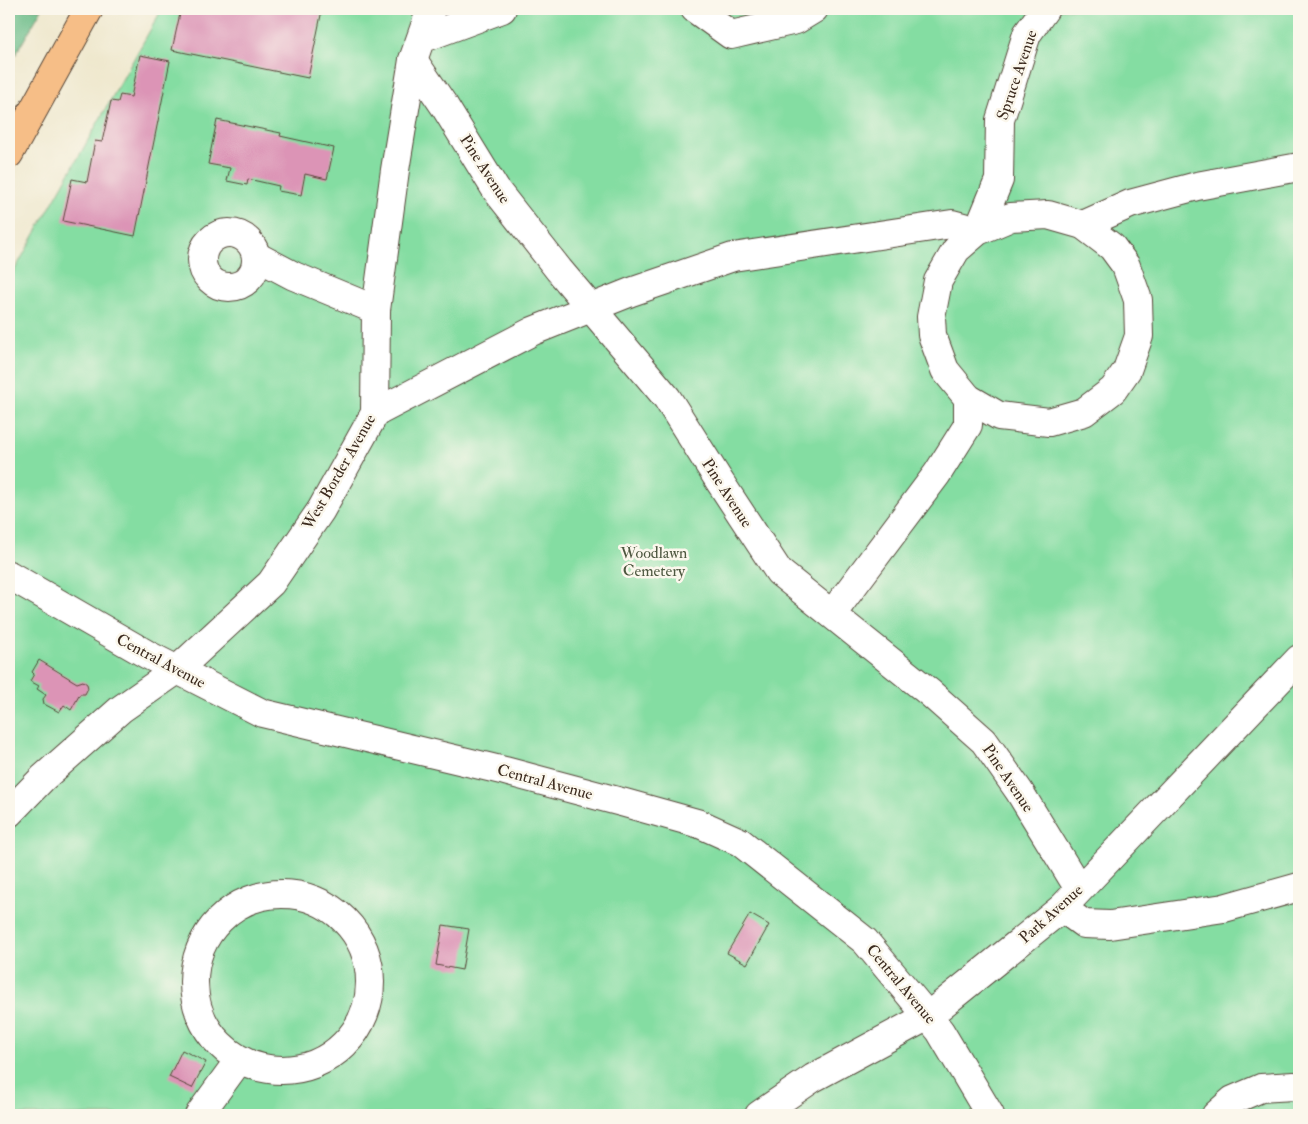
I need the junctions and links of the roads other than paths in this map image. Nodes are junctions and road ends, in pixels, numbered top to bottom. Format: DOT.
graph roads {
  1 [pos="89,9"];
  2 [pos="431,9"];
  3 [pos="502,9"];
  4 [pos="695,9"];
  5 [pos="814,9"];
  6 [pos="1045,9"];
  7 [pos="417,49"];
  8 [pos="9,154"];
  9 [pos="1299,167"];
  10 [pos="1082,225"];
  11 [pos="978,231"];
  12 [pos="256,256"];
  13 [pos="591,308"];
  14 [pos="376,310"];
  15 [pos="968,398"];
  16 [pos="375,413"];
  17 [pos="9,575"];
  18 [pos="832,614"];
  19 [pos="1299,659"];
  20 [pos="177,670"];
  21 [pos="9,813"];
  22 [pos="1299,887"];
  23 [pos="1070,898"];
  24 [pos="928,1016"];
  25 [pos="240,1060"];
  26 [pos="1299,1088"];
  27 [pos="199,1115"];
  28 [pos="759,1115"];
  29 [pos="990,1115"];
  30 [pos="1216,1115"];
  1 -- 8 [label="main road"];
  2 -- 7 [label="lane, West Border Avenue"];
  3 -- 7 [label="lane"];
  4 -- 5 [label="lane"];
  6 -- 11 [label="lane, Spruce Avenue"];
  7 -- 13 [label="lane, Pine Avenue"];
  7 -- 14 [label="lane, West Border Avenue"];
  9 -- 10 [label="lane"];
  10 -- 11 [label="lane"];
  10 -- 15 [label="lane"];
  11 -- 13 [label="lane"];
  11 -- 15 [label="lane"];
  12 -- 14 [label="lane"];
  13 -- 16 [label="lane"];
  13 -- 18 [label="lane, Pine Avenue"];
  14 -- 16 [label="lane, West Border Avenue"];
  15 -- 18 [label="lane"];
  16 -- 20 [label="lane, West Border Avenue"];
  17 -- 20 [label="lane, Central Avenue"];
  18 -- 23 [label="lane, Pine Avenue"];
  19 -- 23 [label="lane, Park Avenue"];
  20 -- 21 [label="lane, West Border Avenue"];
  20 -- 24 [label="lane, Central Avenue"];
  22 -- 23 [label="lane"];
  23 -- 24 [label="lane, Park Avenue"];
  24 -- 28 [label="lane, Park Avenue"];
  24 -- 29 [label="lane, Central Avenue"];
  25 -- 25 [label="lane"];
  25 -- 27 [label="lane"];
  26 -- 30 [label="lane"];
}
